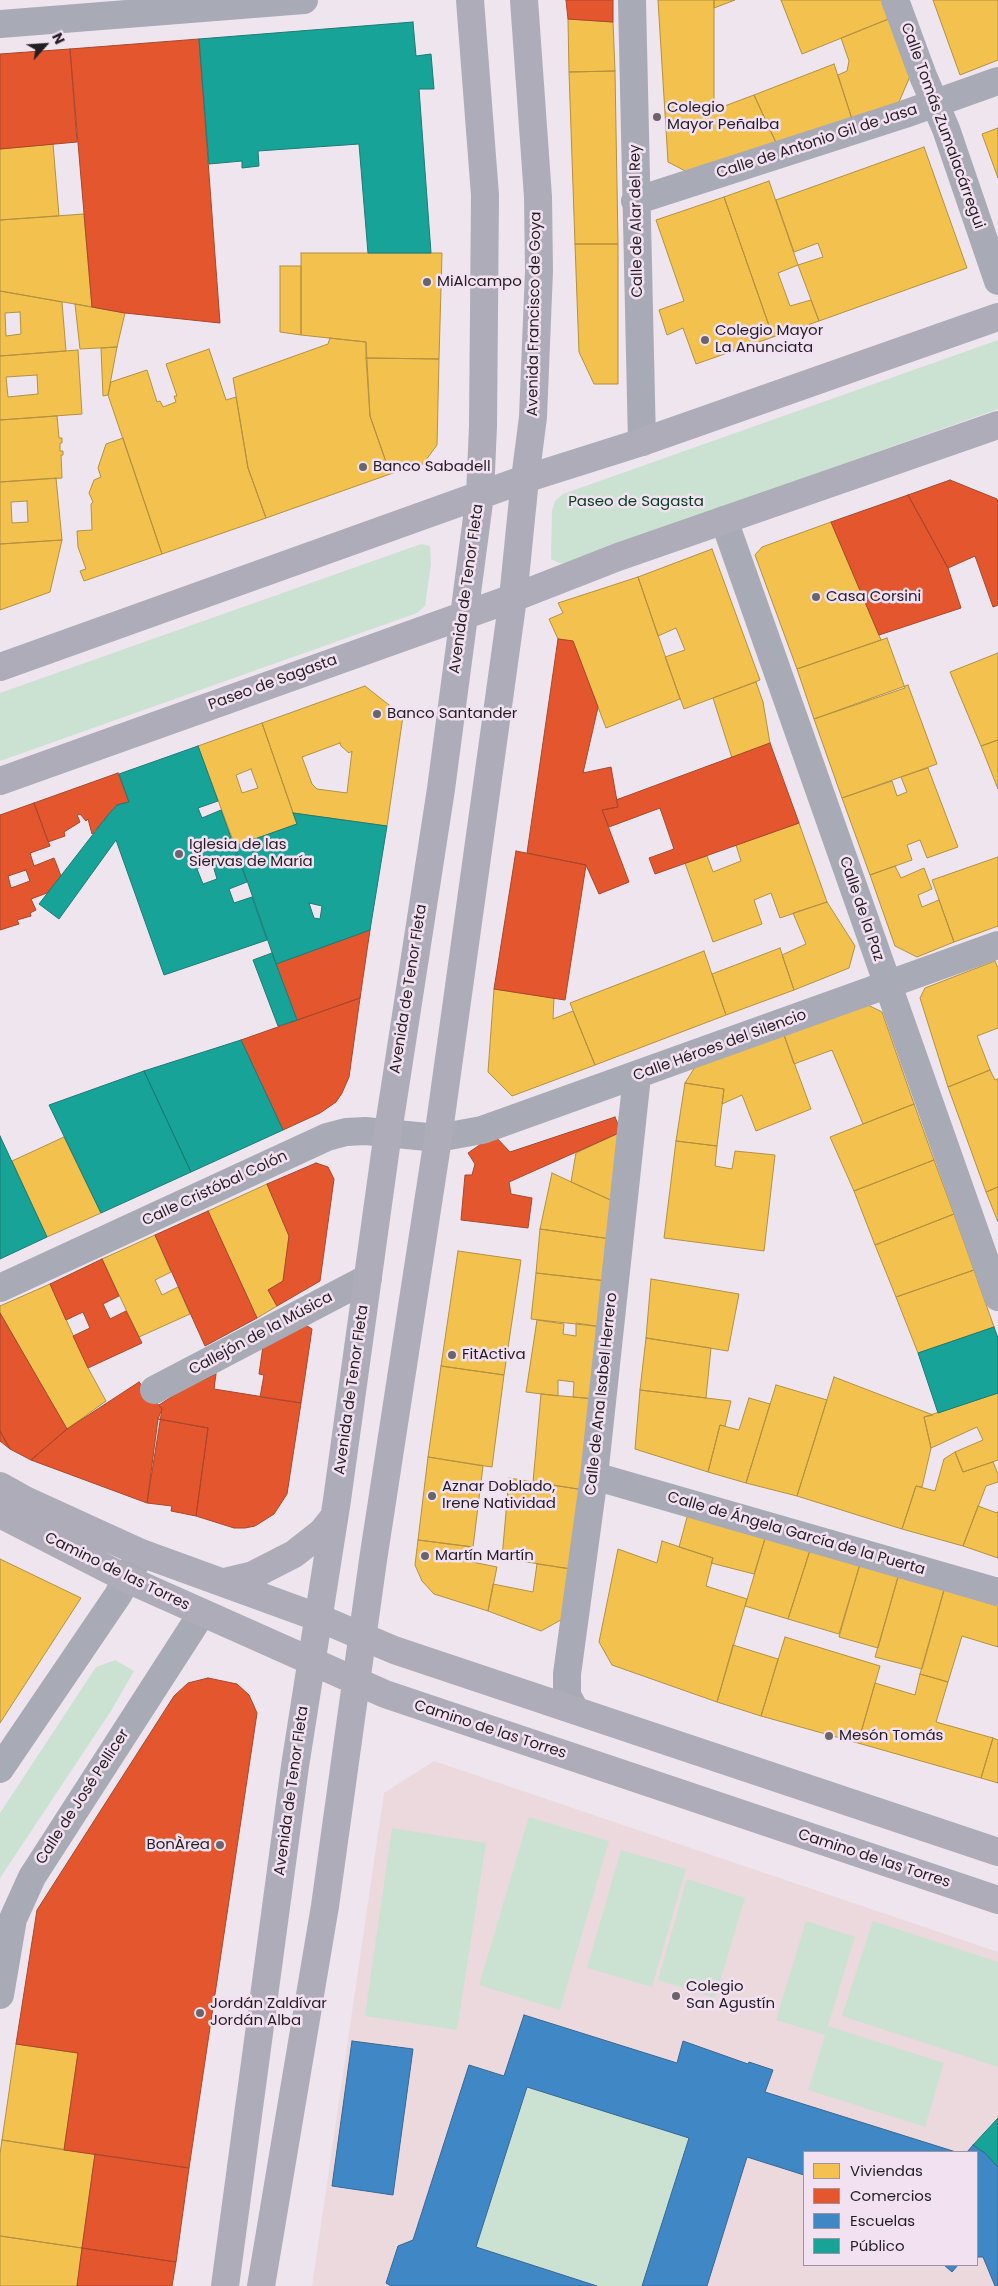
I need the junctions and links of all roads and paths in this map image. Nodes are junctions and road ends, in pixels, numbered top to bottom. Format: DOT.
graph roads {
  1 [pos="304,0"];
  2 [pos="470,0"];
  3 [pos="524,0"];
  4 [pos="632,0"];
  5 [pos="896,0"];
  6 [pos="0,24"];
  7 [pos="998,81"];
  8 [pos="934,103"];
  9 [pos="635,201"];
  10 [pos="998,281"];
  11 [pos="998,317"];
  12 [pos="998,425"];
  13 [pos="642,442"];
  14 [pos="524,479"];
  15 [pos="480,495"];
  16 [pos="724,520"];
  17 [pos="513,598"];
  18 [pos="463,615"];
  19 [pos="0,667"];
  20 [pos="0,781"];
  21 [pos="998,945"];
  22 [pos="888,985"];
  23 [pos="637,1076"];
  24 [pos="388,1132"];
  25 [pos="438,1138"];
  26 [pos="368,1278"];
  27 [pos="0,1288"];
  28 [pos="998,1298"];
  29 [pos="154,1390"];
  30 [pos="594,1476"];
  31 [pos="0,1486"];
  32 [pos="0,1514"];
  33 [pos="334,1517"];
  34 [pos="141,1553"];
  35 [pos="128,1579"];
  36 [pos="224,1582"];
  37 [pos="998,1592"];
  38 [pos="202,1613"];
  39 [pos="317,1617"];
  40 [pos="364,1637"];
  41 [pos="311,1662"];
  42 [pos="357,1682"];
  43 [pos="575,1710"];
  44 [pos="0,1769"];
  45 [pos="998,1852"];
  46 [pos="998,1900"];
  47 [pos="0,1995"];
  48 [pos="225,2286"];
  49 [pos="261,2286"];
  1 -- 6 [label="street"];
  2 -- 15 [label="main road"];
  3 -- 14 [label="main road, Avenida Francisco de Goya"];
  4 -- 9 [label="street, Calle de Alar del Rey"];
  5 -- 8 [label="street, Calle Tomás Zumalacárregui"];
  7 -- 8 [label="street, Calle de Antonio Gil de Jasa"];
  8 -- 9 [label="street, Calle de Antonio Gil de Jasa"];
  8 -- 10 [label="street, Calle Tomás Zumalacárregui"];
  9 -- 13 [label="street, Calle de Alar del Rey"];
  11 -- 13 [label="main road"];
  12 -- 16 [label="main road, Paseo de Sagasta"];
  13 -- 14 [label="main road"];
  14 -- 15 [label="main road"];
  14 -- 17 [label="main road, Avenida Francisco de Goya"];
  15 -- 18 [label="main road, Avenida de Tenor Fleta"];
  15 -- 19 [label="main road"];
  16 -- 17 [label="main road, Paseo de Sagasta"];
  16 -- 22 [label="street, Calle de la Paz"];
  17 -- 18 [label="main road, Paseo de Sagasta"];
  17 -- 25 [label="main road"];
  18 -- 20 [label="main road, Paseo de Sagasta"];
  18 -- 24 [label="main road, Avenida de Tenor Fleta"];
  21 -- 22 [label="street, Calle Héroes del Silencio"];
  22 -- 23 [label="street, Calle Héroes del Silencio"];
  22 -- 28 [label="street, Calle de la Paz"];
  23 -- 25 [label="street, Calle Héroes del Silencio"];
  23 -- 30 [label="street, Calle de Ana Isabel Herrero"];
  24 -- 25 [label="street, Calle Cristóbal Colón"];
  24 -- 26 [label="main road, Avenida de Tenor Fleta"];
  24 -- 27 [label="street, Calle Cristóbal Colón"];
  25 -- 40 [label="main road"];
  26 -- 29 [label="street, Callejón de la Música"];
  26 -- 33 [label="main road, Avenida de Tenor Fleta"];
  30 -- 37 [label="street, Calle de Ángela García de la Puerta"];
  30 -- 43 [label="street, Calle de Ana Isabel Herrero"];
  31 -- 34 [label="main road, Camino de las Torres"];
  32 -- 35 [label="main road, Camino de las Torres"];
  33 -- 36 [label="main road"];
  33 -- 39 [label="main road, Avenida de Tenor Fleta"];
  34 -- 35 [label="street"];
  34 -- 36 [label="main road, Camino de las Torres"];
  35 -- 38 [label="main road, Camino de las Torres"];
  35 -- 44 [label="street"];
  36 -- 39 [label="main road, Camino de las Torres"];
  38 -- 41 [label="main road, Camino de las Torres"];
  38 -- 47 [label="street, Calle de José Pellicer"];
  39 -- 40 [label="main road, Camino de las Torres"];
  39 -- 41 [label="main road, Avenida de Tenor Fleta"];
  40 -- 42 [label="main road"];
  40 -- 43 [label="main road, Camino de las Torres"];
  41 -- 42 [label="main road, Camino de las Torres"];
  41 -- 48 [label="main road, Avenida de Tenor Fleta"];
  42 -- 46 [label="main road, Camino de las Torres"];
  42 -- 49 [label="main road"];
  43 -- 45 [label="main road, Camino de las Torres"];
}
